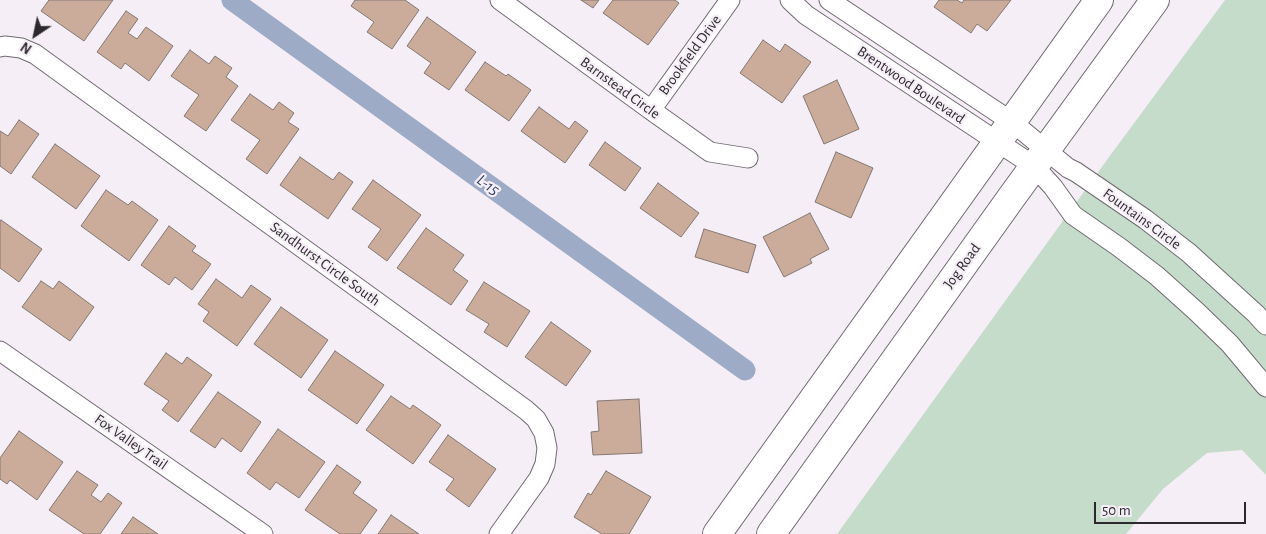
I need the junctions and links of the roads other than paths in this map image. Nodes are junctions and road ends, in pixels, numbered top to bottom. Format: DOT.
graph roads {
  1 [pos="500,0"];
  2 [pos="730,0"];
  3 [pos="790,0"];
  4 [pos="829,0"];
  5 [pos="1099,0"];
  6 [pos="1155,0"];
  7 [pos="0,47"];
  8 [pos="651,110"];
  9 [pos="1005,132"];
  10 [pos="748,158"];
  11 [pos="1040,158"];
  12 [pos="1266,325"];
  13 [pos="0,351"];
  14 [pos="1266,387"];
  15 [pos="263,534"];
  16 [pos="498,534"];
  17 [pos="717,534"];
  18 [pos="771,534"];
  1 -- 8 [label="street, Barnstead Circle"];
  2 -- 8 [label="street, Brookfield Drive"];
  3 -- 9 [label="street, Brentwood Boulevard"];
  4 -- 9 [label="street, Brentwood Boulevard"];
  5 -- 9 [label="main road"];
  6 -- 11 [label="main road, Jog Road"];
  7 -- 16 [label="street, Sandhurst Circle South"];
  8 -- 10 [label="street, Barnstead Circle"];
  9 -- 11 [label="street, Brentwood Boulevard"];
  9 -- 11 [label="street, Fountains Circle"];
  9 -- 17 [label="main road"];
  11 -- 12 [label="street, Fountains Circle"];
  11 -- 14 [label="street, Fountains Circle"];
  11 -- 18 [label="main road, Jog Road"];
  13 -- 15 [label="street, Fox Valley Trail"];
}
